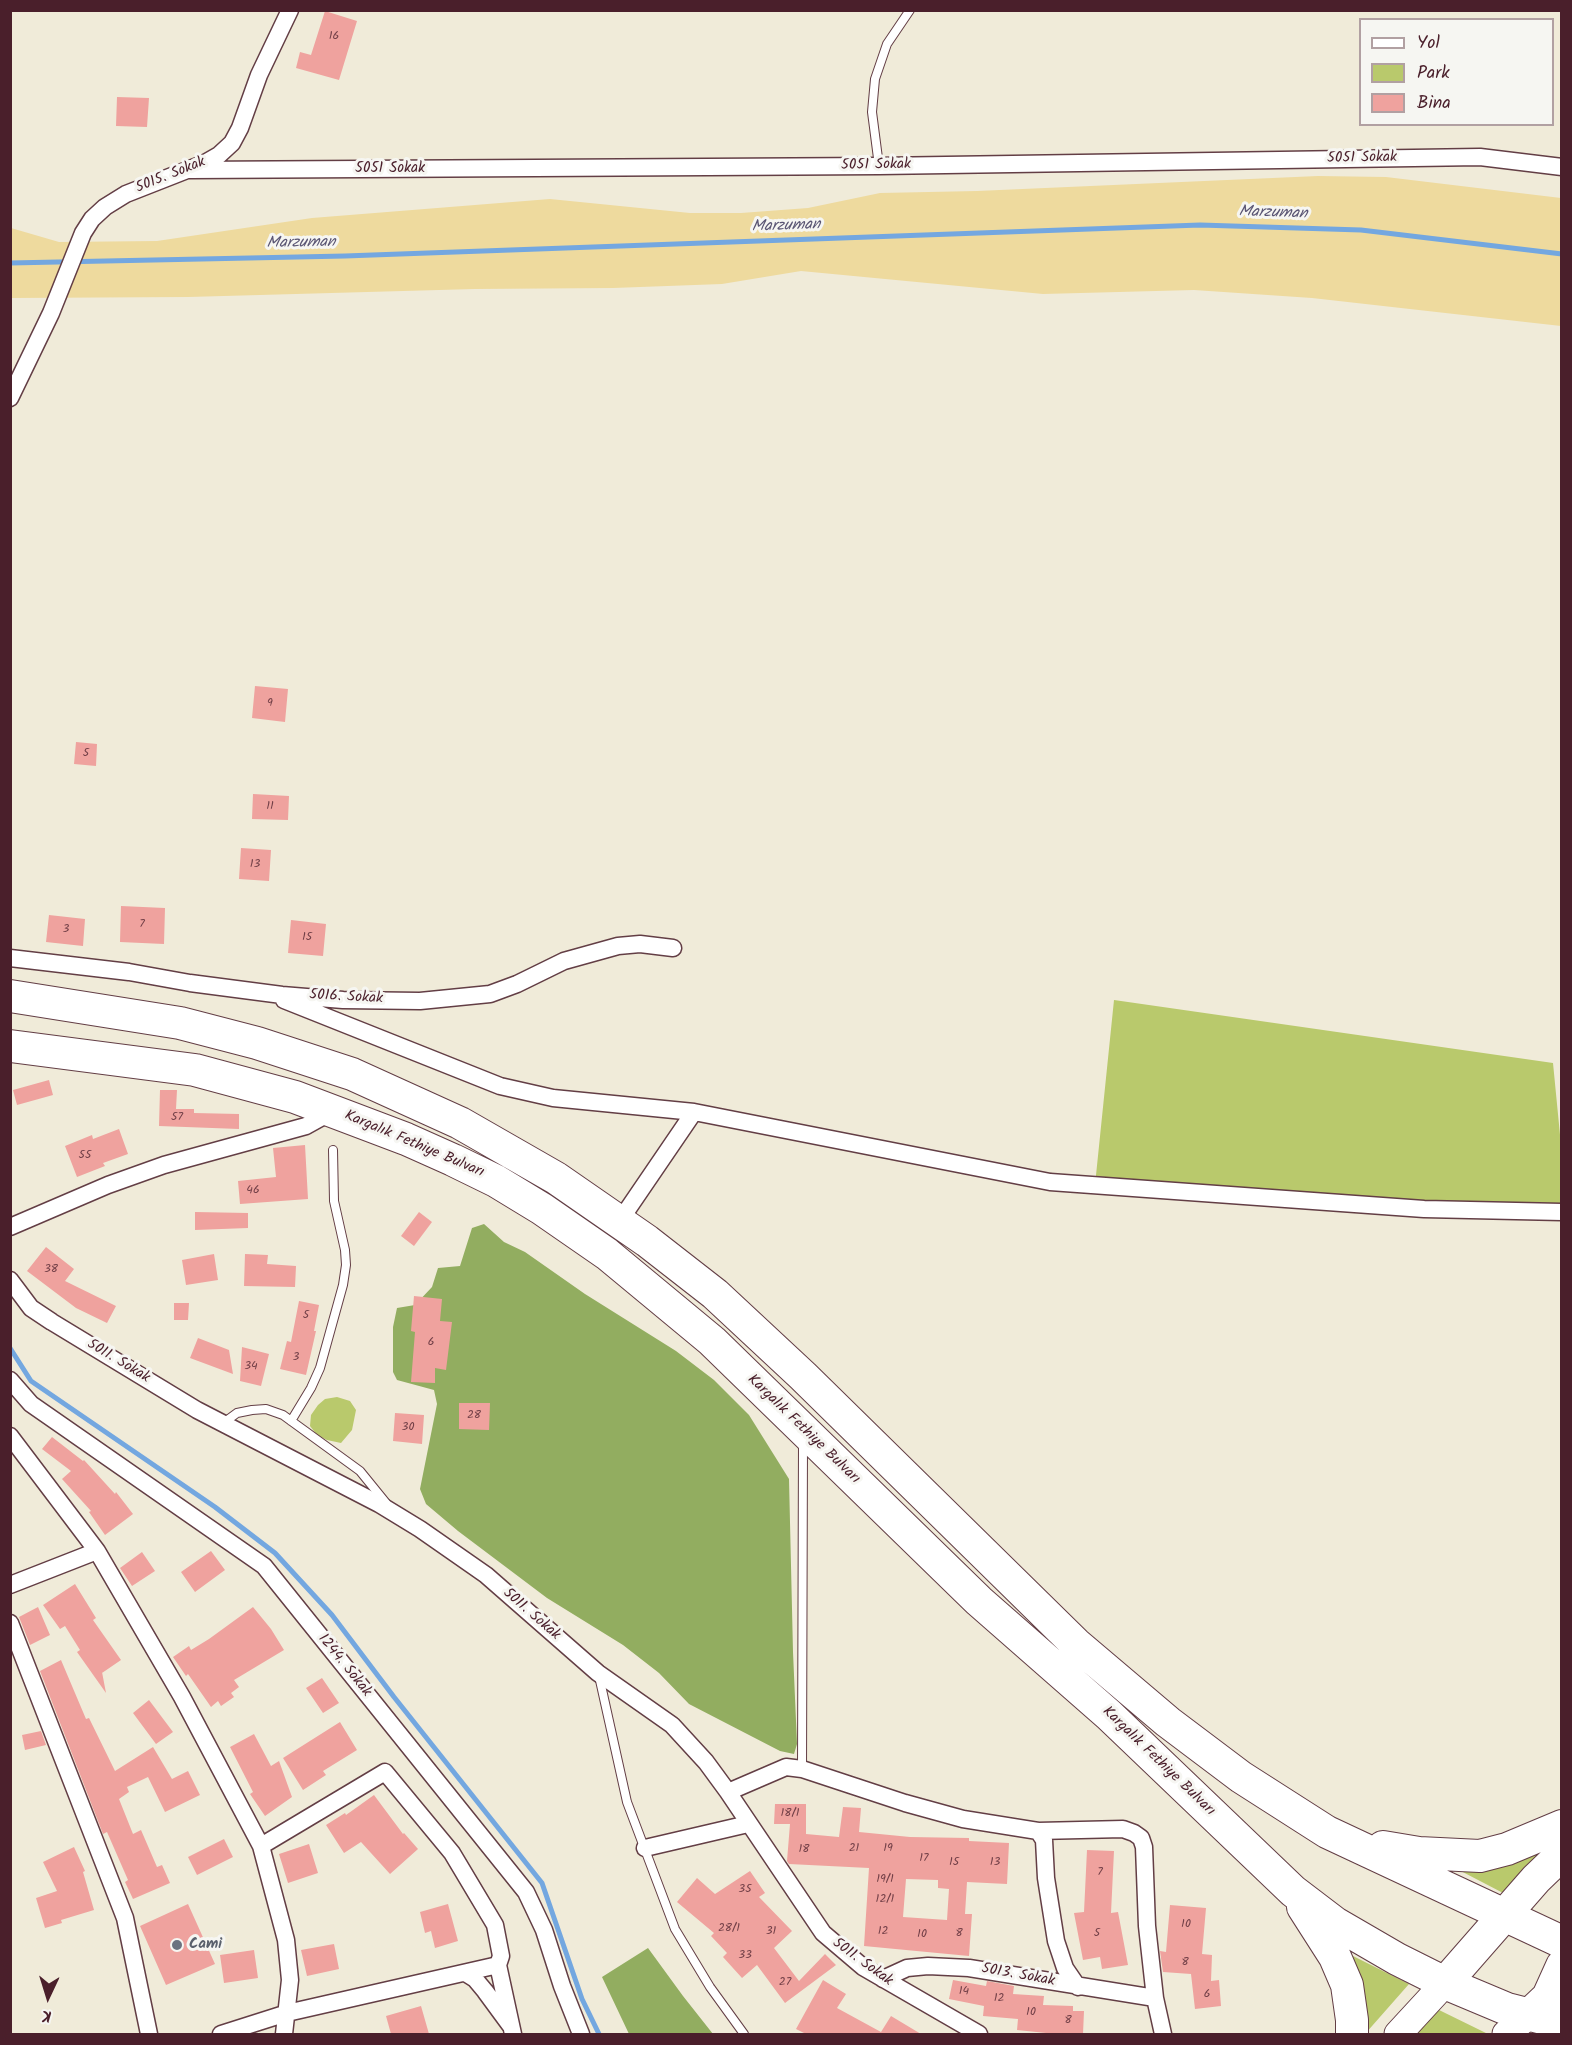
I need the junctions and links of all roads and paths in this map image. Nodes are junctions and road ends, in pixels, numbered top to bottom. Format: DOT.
graph roads {
  1 [pos="290,10"];
  2 [pos="910,10"];
  3 [pos="879,166"];
  4 [pos="1562,167"];
  5 [pos="189,170"];
  6 [pos="10,398"];
  7 [pos="673,948"];
  8 [pos="10,958"];
  9 [pos="267,993"];
  10 [pos="10,996"];
  11 [pos="10,1046"];
  12 [pos="333,1111"];
  13 [pos="694,1112"];
  14 [pos="333,1150"];
  15 [pos="1562,1212"];
  16 [pos="619,1222"];
  17 [pos="10,1227"];
  18 [pos="10,1280"];
  19 [pos="10,1380"];
  20 [pos="291,1421"];
  21 [pos="222,1424"];
  22 [pos="803,1429"];
  23 [pos="10,1436"];
  24 [pos="393,1513"];
  25 [pos="97,1551"];
  26 [pos="10,1585"];
  27 [pos="10,1623"];
  28 [pos="598,1673"];
  29 [pos="802,1769"];
  30 [pos="728,1792"];
  31 [pos="748,1824"];
  32 [pos="1562,1826"];
  33 [pos="1038,1831"];
  34 [pos="1327,1832"];
  35 [pos="261,1846"];
  36 [pos="645,1848"];
  37 [pos="1562,1854"];
  38 [pos="1293,1891"];
  39 [pos="1510,1919"];
  40 [pos="1555,1940"];
  41 [pos="498,1965"];
  42 [pos="1562,1966"];
  43 [pos="467,1974"];
  44 [pos="883,1979"];
  45 [pos="1445,1983"];
  46 [pos="1078,1987"];
  47 [pos="1155,1998"];
  48 [pos="287,2013"];
  49 [pos="1509,2016"];
  50 [pos="1562,2024"];
  51 [pos="512,2030"];
  52 [pos="149,2034"];
  53 [pos="220,2034"];
  54 [pos="284,2034"];
  55 [pos="581,2034"];
  56 [pos="744,2034"];
  57 [pos="979,2034"];
  58 [pos="1163,2034"];
  59 [pos="1352,2034"];
  60 [pos="1398,2034"];
  1 -- 5 [label="street, 5015. Sokak"];
  2 -- 3 [label="lane"];
  3 -- 4 [label="street, 5051 Sokak"];
  3 -- 5 [label="street, 5051 Sokak"];
  5 -- 6 [label="street, 5015. Sokak"];
  7 -- 9 [label="street, 5016. Sokak"];
  8 -- 9 [label="street, 5016. Sokak"];
  9 -- 13 [label="street"];
  10 -- 16 [label="highway"];
  11 -- 12 [label="highway, Kargalık Fethiye Bulvarı"];
  12 -- 17 [label="street"];
  12 -- 22 [label="highway, Kargalık Fethiye Bulvarı"];
  13 -- 15 [label="street"];
  13 -- 16 [label="street"];
  14 -- 20 [label="lane"];
  16 -- 34 [label="highway"];
  18 -- 21 [label="street, 5011. Sokak"];
  19 -- 55 [label="street, 1244. Sokak"];
  20 -- 21 [label="lane"];
  20 -- 24 [label="lane"];
  21 -- 24 [label="street, 5011. Sokak"];
  22 -- 29 [label="lane"];
  22 -- 38 [label="highway, Kargalık Fethiye Bulvarı"];
  23 -- 25 [label="street"];
  24 -- 28 [label="street, 5011. Sokak"];
  25 -- 26 [label="street"];
  25 -- 35 [label="street"];
  27 -- 52 [label="street"];
  28 -- 30 [label="street, 5011. Sokak"];
  28 -- 36 [label="lane"];
  29 -- 30 [label="street"];
  29 -- 33 [label="street"];
  30 -- 31 [label="street, 5011. Sokak"];
  31 -- 36 [label="street"];
  31 -- 44 [label="street, 5011. Sokak"];
  32 -- 34 [label="highway"];
  33 -- 46 [label="street"];
  33 -- 47 [label="street"];
  34 -- 39 [label="highway"];
  35 -- 41 [label="street"];
  35 -- 48 [label="street"];
  36 -- 56 [label="lane"];
  37 -- 39 [label="highway"];
  38 -- 45 [label="highway, Kargalık Fethiye Bulvarı"];
  38 -- 59 [label="highway"];
  39 -- 40 [label="highway"];
  39 -- 45 [label="highway"];
  41 -- 43 [label="street"];
  41 -- 51 [label="street"];
  42 -- 49 [label="highway"];
  43 -- 48 [label="street"];
  43 -- 51 [label="street"];
  44 -- 46 [label="street, 5013. Sokak"];
  44 -- 57 [label="street, 5011. Sokak"];
  45 -- 49 [label="highway, Kargalık Fethiye Bulvarı"];
  45 -- 60 [label="main road"];
  46 -- 47 [label="street, 5013. Sokak"];
  47 -- 58 [label="street"];
  48 -- 53 [label="street"];
  48 -- 54 [label="street"];
  49 -- 50 [label="highway, Kargalık Fethiye Bulvarı"];
}
